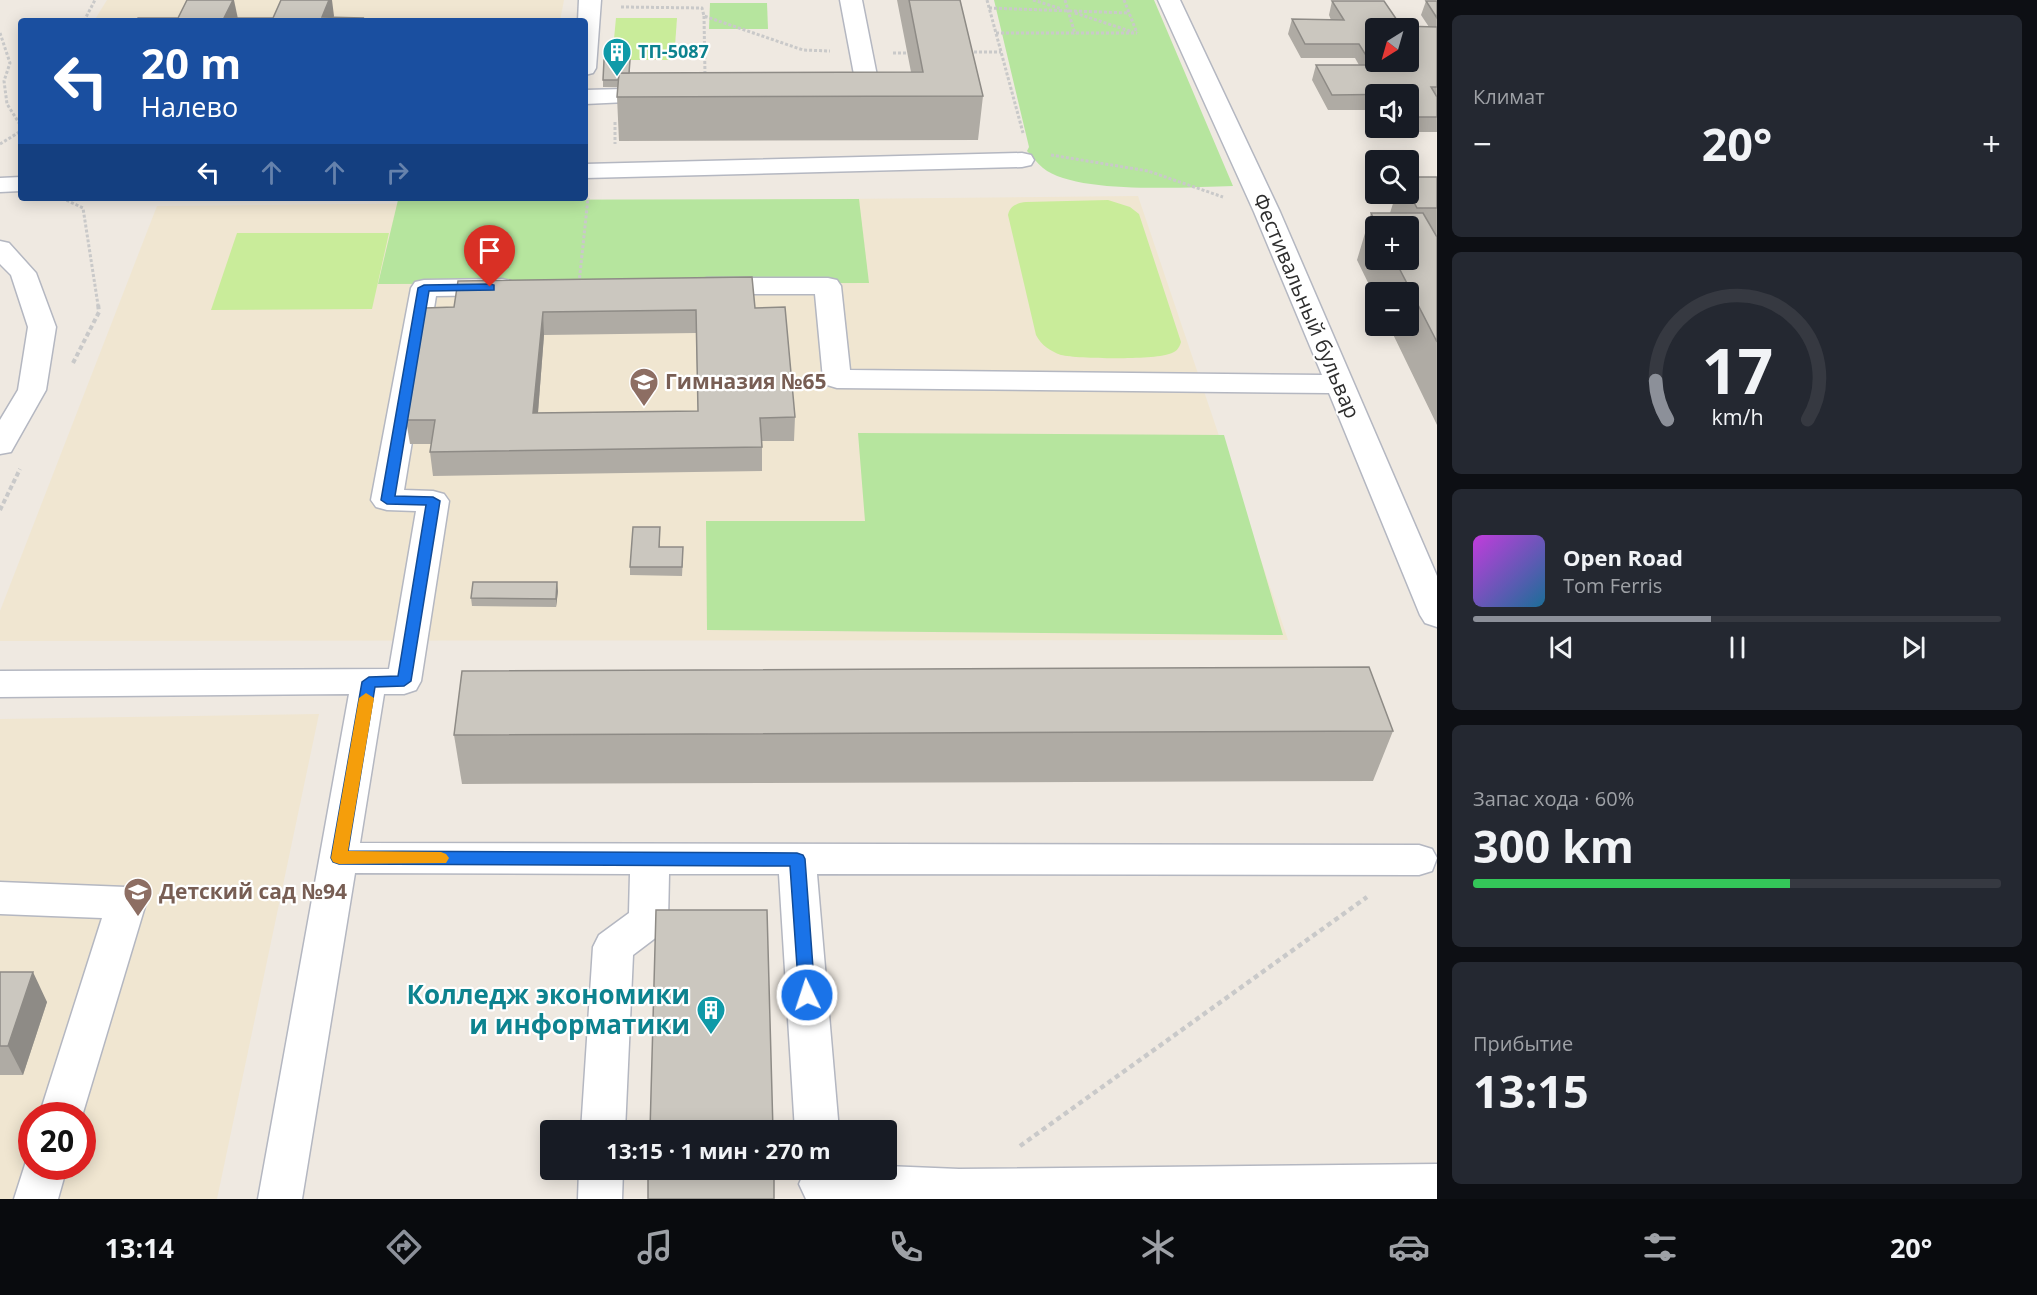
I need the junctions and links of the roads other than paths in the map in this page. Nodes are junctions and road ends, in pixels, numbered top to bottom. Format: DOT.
graph roads {
  1 [pos="851,0"];
  2 [pos="1169,0"];
  3 [pos="590,3"];
  4 [pos="588,29"];
  5 [pos="822,92"];
  6 [pos="680,95"];
  7 [pos="588,97"];
  8 [pos="1023,150"];
  9 [pos="588,171"];
  10 [pos="18,184"];
  11 [pos="0,185"];
  12 [pos="0,249"];
  13 [pos="578,286"];
  14 [pos="685,286"];
  15 [pos="1340,384"];
  16 [pos="0,445"];
  17 [pos="1437,615"];
  18 [pos="369,682"];
  19 [pos="0,684"];
  20 [pos="339,858"];
  21 [pos="797,859"];
  22 [pos="650,860"];
  23 [pos="1419,860"];
  24 [pos="0,898"];
  25 [pos="65,1102"];
  26 [pos="604,1120"];
  27 [pos="816,1120"];
  28 [pos="41,1180"];
  29 [pos="601,1180"];
  30 [pos="821,1184"];
  31 [pos="1437,1185"];
  32 [pos="36,1199"];
  33 [pos="280,1199"];
  34 [pos="600,1199"];
  1 -- 5 [label="street"];
  2 -- 15 [label="street, Фестивальный бульвар"];
  3 -- 4 [label="street"];
  6 -- 7 [label="street"];
  8 -- 9 [label="street"];
  10 -- 11 [label="street"];
  12 -- 16 [label="street"];
  13 -- 18 [label="street"];
  14 -- 15 [label="street"];
  15 -- 17 [label="street, Фестивальный бульвар"];
  18 -- 19 [label="street"];
  18 -- 20 [label="street"];
  20 -- 22 [label="street"];
  20 -- 33 [label="street"];
  21 -- 22 [label="street"];
  21 -- 23 [label="street"];
  21 -- 27 [label="street"];
  22 -- 26 [label="street"];
  24 -- 25 [label="street"];
  28 -- 32 [label="street"];
  29 -- 34 [label="street"];
  30 -- 31 [label="street"];
}
